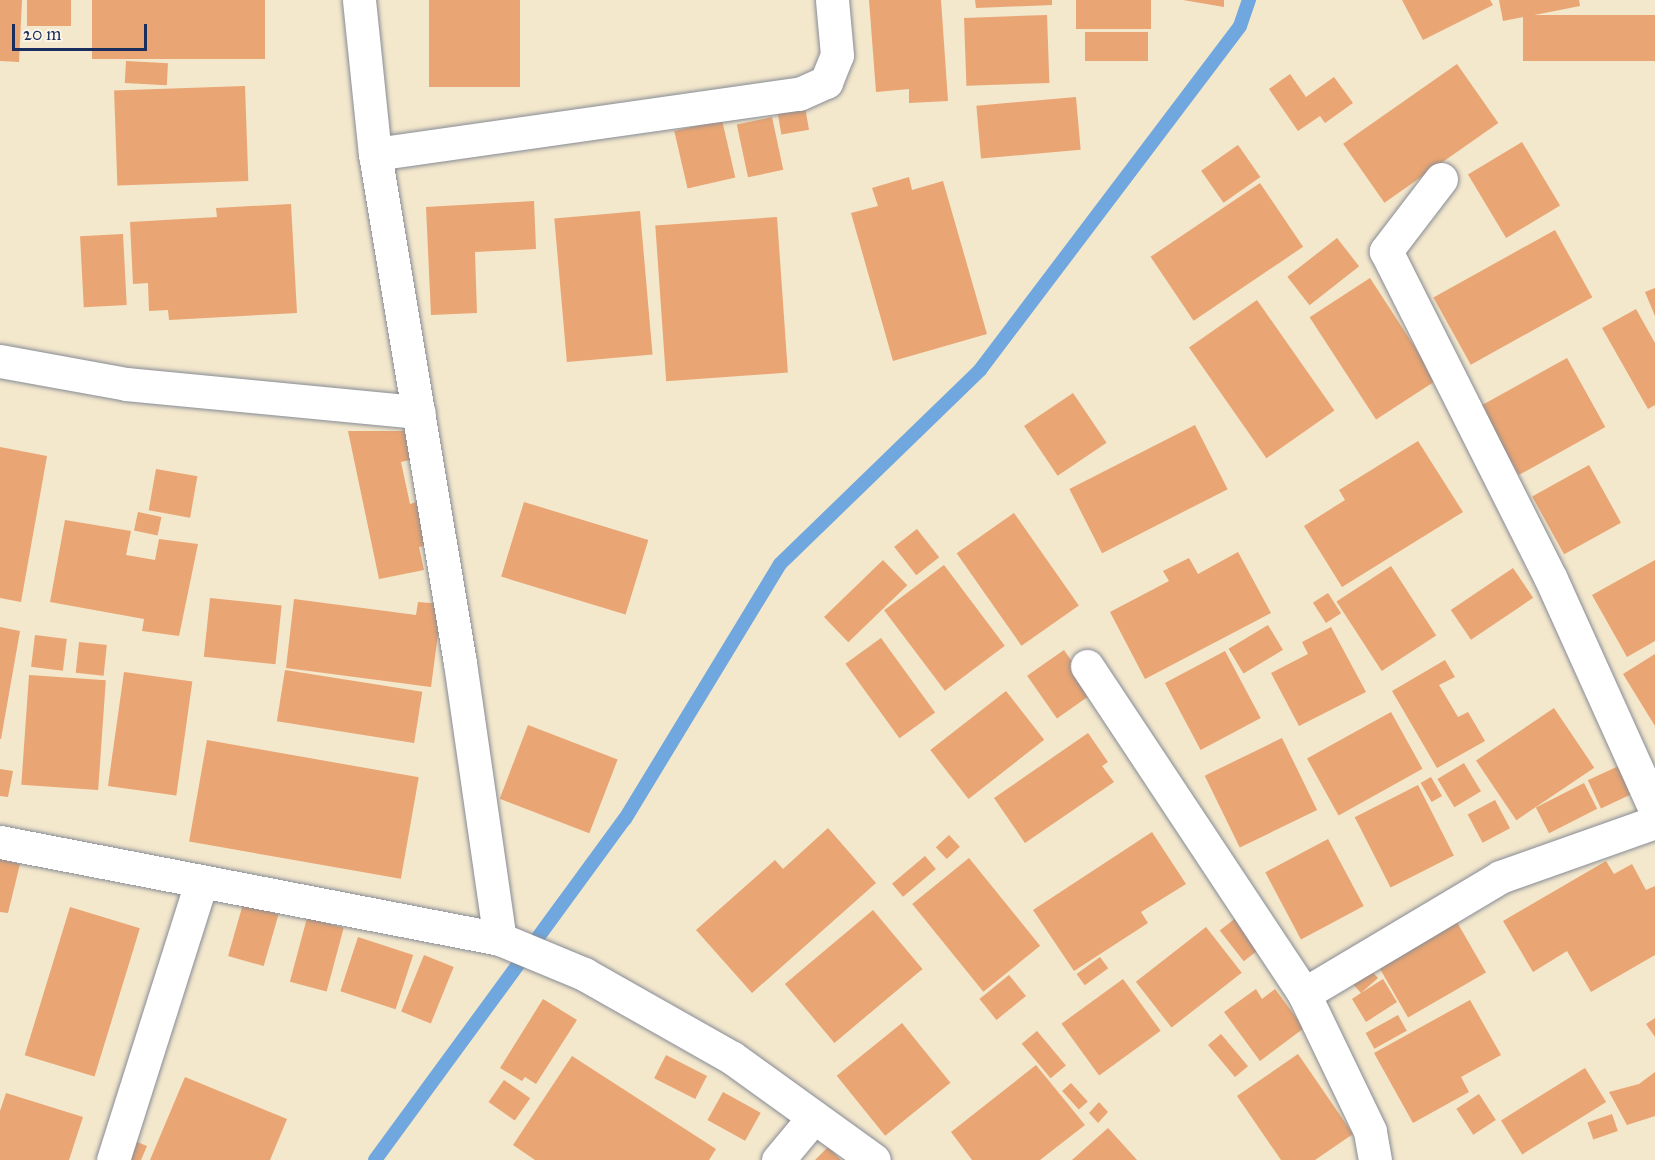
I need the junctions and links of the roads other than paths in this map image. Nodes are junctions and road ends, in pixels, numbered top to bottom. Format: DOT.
graph roads {
  1 [pos="359,0"];
  2 [pos="832,0"];
  3 [pos="375,154"];
  4 [pos="1441,179"];
  5 [pos="0,361"];
  6 [pos="419,412"];
  7 [pos="1087,666"];
  8 [pos="1655,809"];
  9 [pos="1655,822"];
  10 [pos="0,842"];
  11 [pos="201,883"];
  12 [pos="500,939"];
  13 [pos="1304,994"];
  14 [pos="814,1117"];
  15 [pos="113,1160"];
  16 [pos="778,1160"];
  17 [pos="874,1160"];
  18 [pos="1375,1160"];
  1 -- 3 [label="street"];
  2 -- 3 [label="street"];
  3 -- 6 [label="street"];
  4 -- 8 [label="street"];
  5 -- 6 [label="street"];
  6 -- 12 [label="street"];
  7 -- 13 [label="street"];
  9 -- 13 [label="street"];
  10 -- 11 [label="street"];
  11 -- 12 [label="street"];
  11 -- 15 [label="street"];
  12 -- 14 [label="street"];
  13 -- 18 [label="street"];
  14 -- 16 [label="street"];
  14 -- 17 [label="street"];
}
